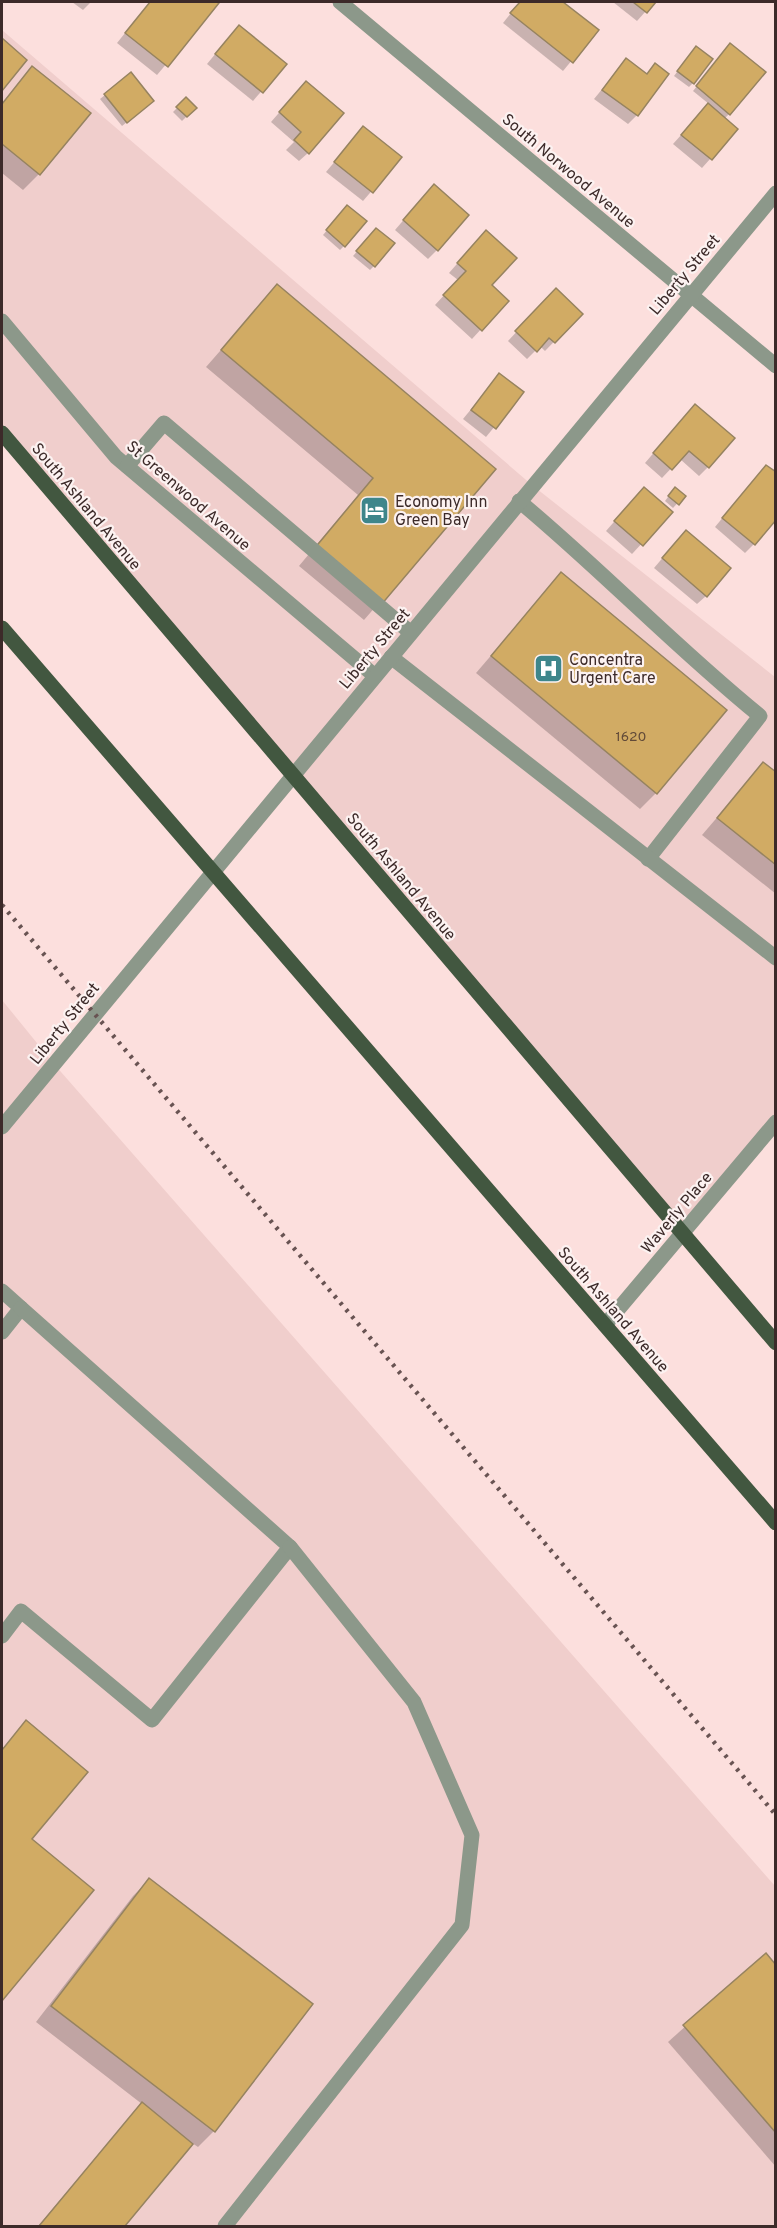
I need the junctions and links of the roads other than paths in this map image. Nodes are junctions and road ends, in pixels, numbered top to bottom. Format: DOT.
graph roads {
  1 [pos="340,2"];
  2 [pos="776,193"];
  3 [pos="691,295"];
  4 [pos="2,321"];
  5 [pos="776,366"];
  6 [pos="2,433"];
  7 [pos="127,466"];
  8 [pos="519,501"];
  9 [pos="2,628"];
  10 [pos="411,633"];
  11 [pos="391,657"];
  12 [pos="375,676"];
  13 [pos="293,775"];
  14 [pos="648,859"];
  15 [pos="212,873"];
  16 [pos="776,958"];
  17 [pos="776,1122"];
  18 [pos="2,1127"];
  19 [pos="682,1233"];
  20 [pos="2,1291"];
  21 [pos="21,1308"];
  22 [pos="605,1325"];
  23 [pos="2,1332"];
  24 [pos="776,1343"];
  25 [pos="776,1523"];
  26 [pos="290,1547"];
  27 [pos="2,1636"];
  28 [pos="225,2226"];
  1 -- 3 [label="street, South Norwood Avenue"];
  2 -- 3 [label="street, Liberty Street"];
  3 -- 5 [label="street, South Norwood Avenue"];
  3 -- 8 [label="street, Liberty Street"];
  4 -- 7 [label="street, St Greenwood Avenue"];
  6 -- 13 [label="main road, South Ashland Avenue"];
  7 -- 10 [label="street"];
  7 -- 12 [label="street, St Greenwood Avenue"];
  8 -- 10 [label="street, Liberty Street"];
  8 -- 14 [label="street"];
  9 -- 15 [label="main road, South Ashland Avenue"];
  10 -- 11 [label="street, Liberty Street"];
  11 -- 12 [label="street, Liberty Street"];
  11 -- 14 [label="street"];
  12 -- 13 [label="street, Liberty Street"];
  13 -- 15 [label="street, Liberty Street"];
  13 -- 19 [label="main road, South Ashland Avenue"];
  14 -- 16 [label="street"];
  15 -- 18 [label="street, Liberty Street"];
  15 -- 22 [label="main road, South Ashland Avenue"];
  17 -- 19 [label="street, Waverly Place"];
  19 -- 22 [label="street, Waverly Place"];
  19 -- 24 [label="main road, South Ashland Avenue"];
  20 -- 21 [label="street"];
  21 -- 23 [label="street"];
  21 -- 26 [label="street"];
  22 -- 25 [label="main road, South Ashland Avenue"];
  26 -- 27 [label="street"];
  26 -- 28 [label="street"];
}
